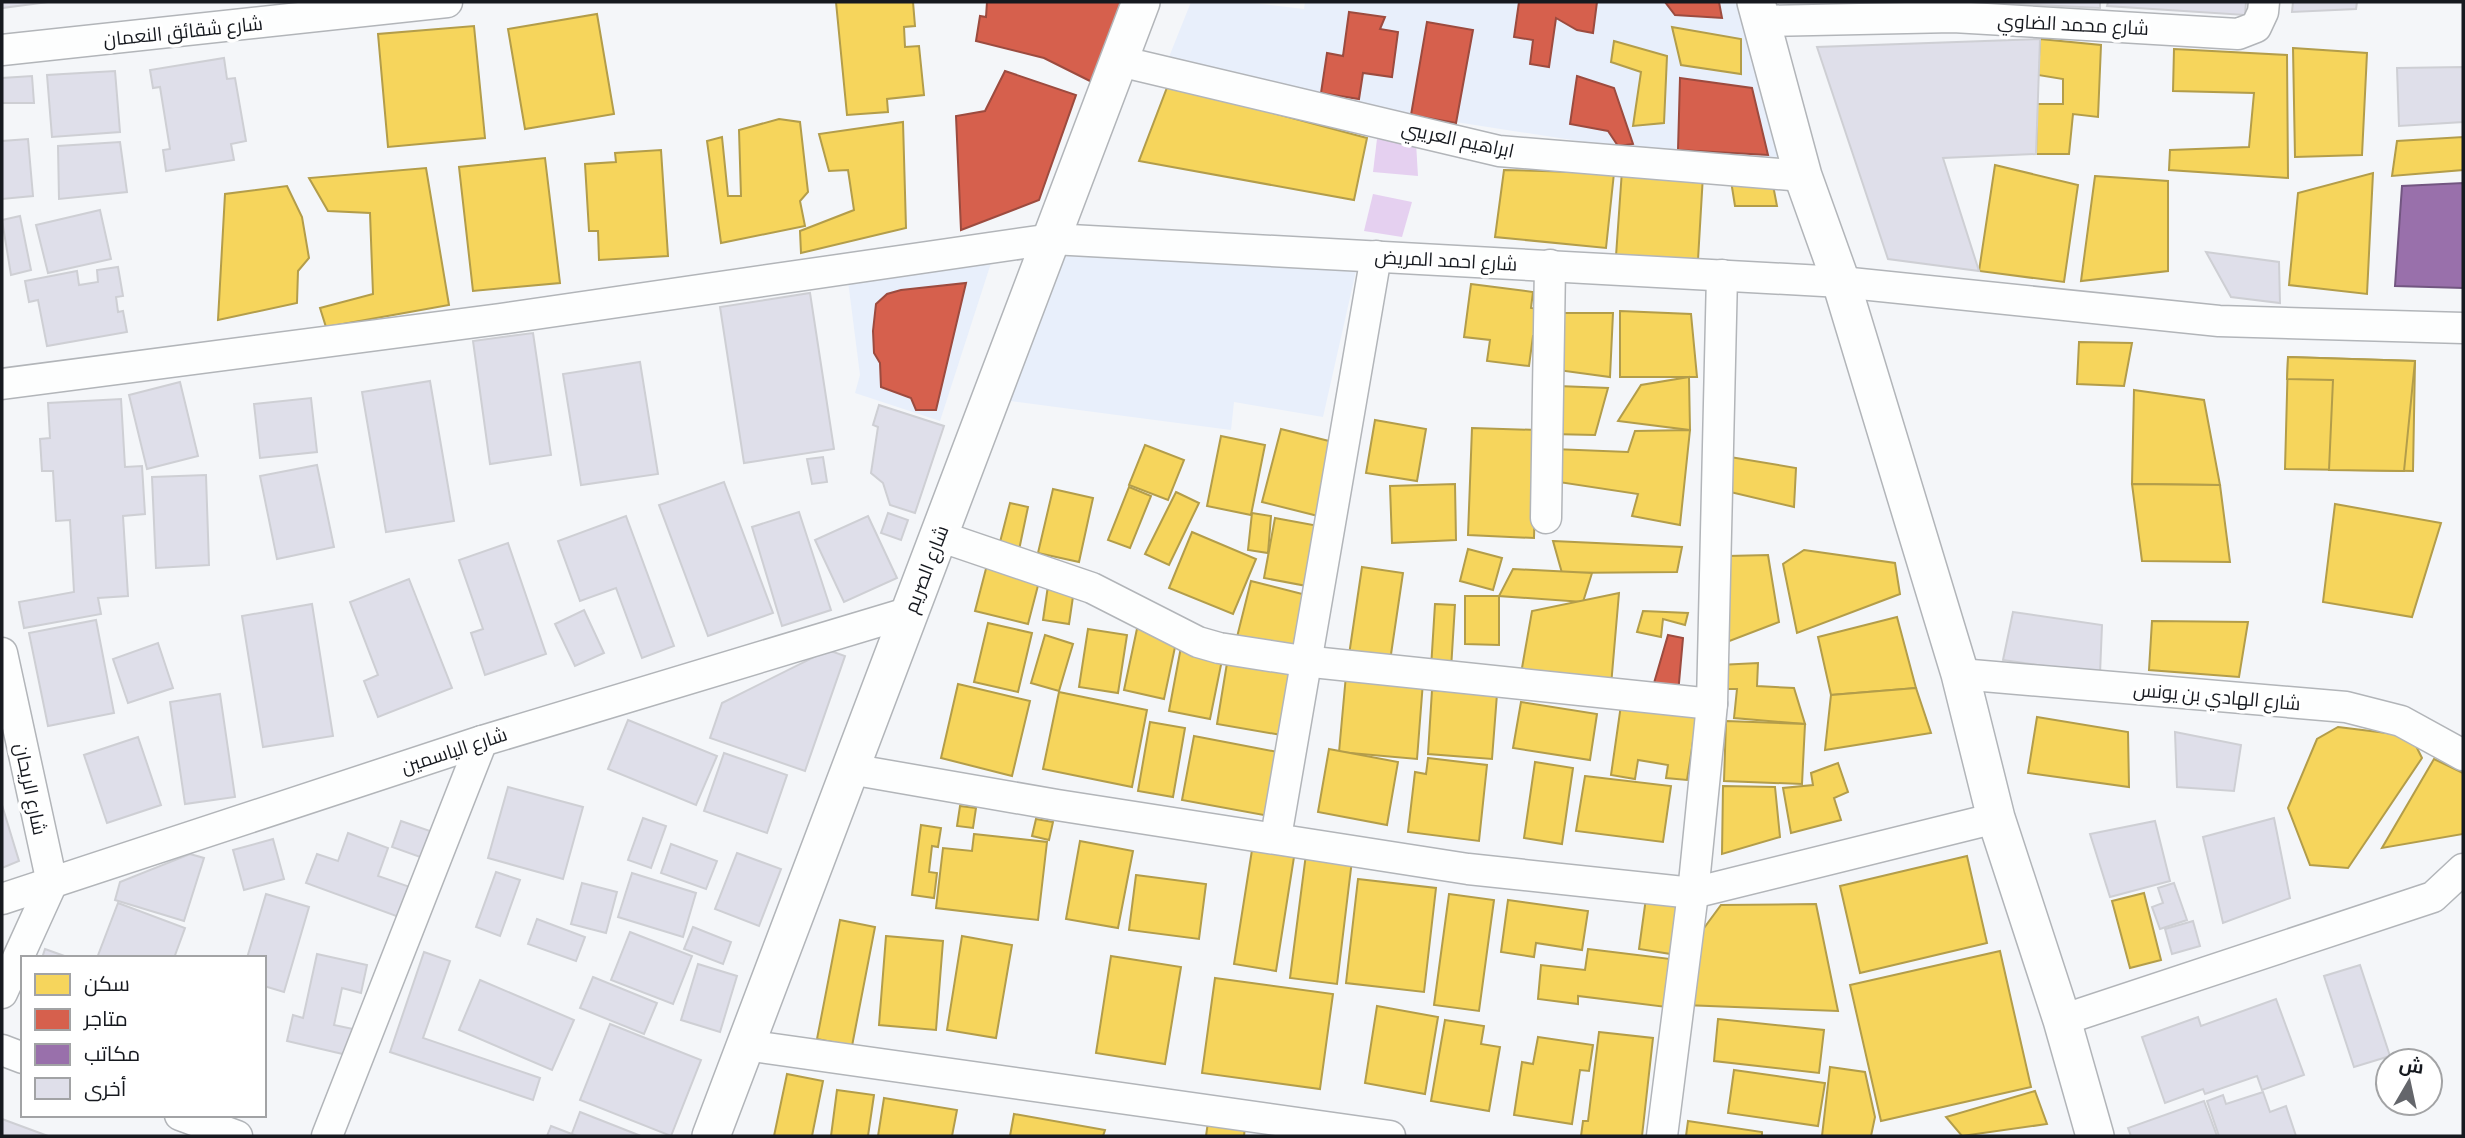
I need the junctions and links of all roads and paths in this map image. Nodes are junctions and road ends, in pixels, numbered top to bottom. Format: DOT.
graph roads {
  1 [pos="447,2"];
  2 [pos="1141,2"];
  3 [pos="1954,9"];
  4 [pos="1759,12"];
  5 [pos="2260,15"];
  6 [pos="2,50"];
  7 [pos="1119,61"];
  8 [pos="1803,176"];
  9 [pos="1052,239"];
  10 [pos="1376,256"];
  11 [pos="1550,265"];
  12 [pos="1721,275"];
  13 [pos="1841,282"];
  14 [pos="2463,328"];
  15 [pos="2,384"];
  16 [pos="1546,519"];
  17 [pos="939,536"];
  18 [pos="910,612"];
  19 [pos="2,653"];
  20 [pos="1303,661"];
  21 [pos="1960,674"];
  22 [pos="1712,704"];
  23 [pos="481,741"];
  24 [pos="2463,755"];
  25 [pos="850,769"];
  26 [pos="1996,818"];
  27 [pos="1276,837"];
  28 [pos="2463,869"];
  29 [pos="51,883"];
  30 [pos="1693,892"];
  31 [pos="2,899"];
  32 [pos="2,993"];
  33 [pos="2062,1020"];
  34 [pos="745,1045"];
  35 [pos="2,1050"];
  36 [pos="21,1057"];
  37 [pos="185,1117"];
  38 [pos="237,1136"];
  39 [pos="327,1136"];
  40 [pos="711,1136"];
  41 [pos="1390,1136"];
  42 [pos="1662,1136"];
  43 [pos="2095,1136"];
  1 -- 6 [label="street, شارع شقائق النعمان"];
  2 -- 7 [label="street, شارع الصريم"];
  3 -- 4 [label="street, شارع محمد الضاوي"];
  3 -- 5 [label="street, شارع محمد الضاوي"];
  4 -- 8 [label="street"];
  7 -- 8 [label="street, ابراهيم العريبي"];
  7 -- 9 [label="street, شارع الصريم"];
  8 -- 13 [label="street"];
  9 -- 10 [label="street, شارع احمد المريض"];
  9 -- 15 [label="street, شارع احمد المريض"];
  9 -- 17 [label="street, شارع الصريم"];
  10 -- 11 [label="street, شارع احمد المريض"];
  10 -- 20 [label="street"];
  11 -- 12 [label="street, شارع احمد المريض"];
  11 -- 16 [label="street"];
  12 -- 13 [label="street, شارع احمد المريض"];
  12 -- 22 [label="street"];
  13 -- 14 [label="street, شارع احمد المريض"];
  13 -- 21 [label="street"];
  17 -- 18 [label="street, شارع الصريم"];
  17 -- 20 [label="street"];
  18 -- 23 [label="street, شارع الياسمين"];
  18 -- 25 [label="street, شارع الصريم"];
  19 -- 29 [label="street, شارع الريحان"];
  20 -- 22 [label="street"];
  20 -- 27 [label="street"];
  21 -- 24 [label="street, شارع الهادي بن يونس"];
  21 -- 26 [label="street"];
  22 -- 30 [label="street"];
  23 -- 29 [label="street, شارع الياسمين"];
  23 -- 39 [label="street"];
  25 -- 27 [label="street"];
  25 -- 34 [label="street, شارع الصريم"];
  26 -- 30 [label="street"];
  26 -- 33 [label="street"];
  27 -- 30 [label="street"];
  28 -- 33 [label="street"];
  29 -- 31 [label="street, شارع الياسمين"];
  29 -- 32 [label="street"];
  30 -- 42 [label="street"];
  33 -- 43 [label="street"];
  34 -- 40 [label="street, شارع الصريم"];
  34 -- 41 [label="street"];
  35 -- 36 [label="street"];
  37 -- 38 [label="street"];
}
